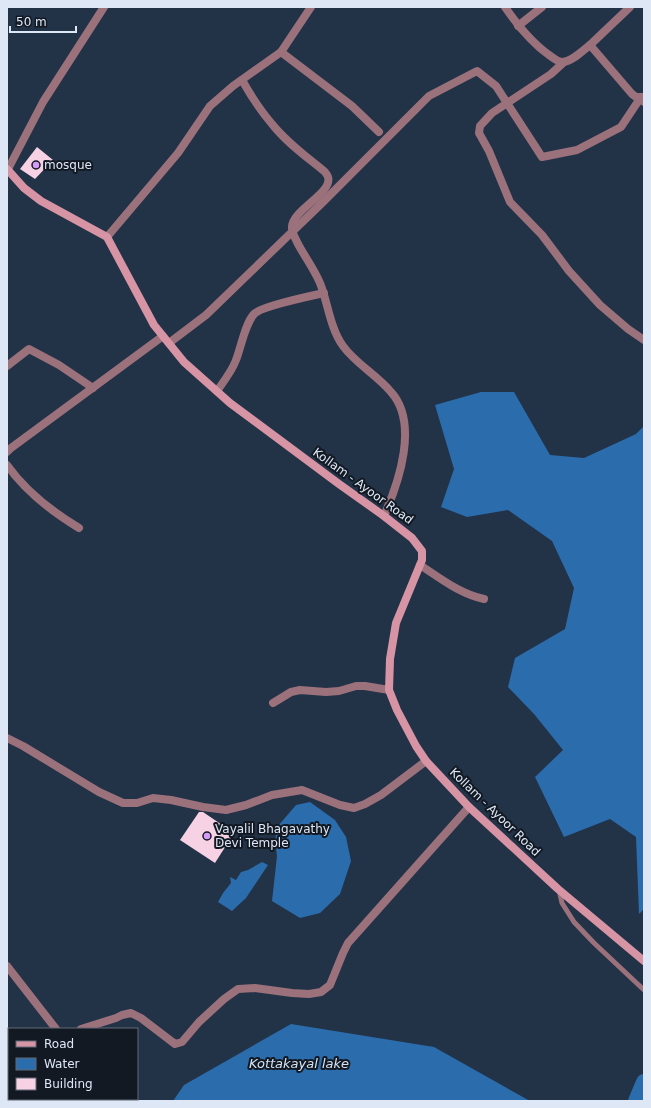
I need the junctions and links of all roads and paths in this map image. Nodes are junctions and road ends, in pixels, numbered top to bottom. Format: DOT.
graph roads {
  1 [pos="104,7"];
  2 [pos="311,7"];
  3 [pos="505,7"];
  4 [pos="542,7"];
  5 [pos="630,7"];
  6 [pos="518,26"];
  7 [pos="590,45"];
  8 [pos="281,52"];
  9 [pos="564,62"];
  10 [pos="242,80"];
  11 [pos="643,99"];
  12 [pos="379,132"];
  13 [pos="7,170"];
  14 [pos="107,237"];
  15 [pos="324,293"];
  16 [pos="163,336"];
  17 [pos="644,340"];
  18 [pos="169,343"];
  19 [pos="7,366"];
  20 [pos="93,388"];
  21 [pos="217,391"];
  22 [pos="7,452"];
  23 [pos="7,465"];
  24 [pos="384,516"];
  25 [pos="79,528"];
  26 [pos="420,565"];
  27 [pos="484,599"];
  28 [pos="389,690"];
  29 [pos="273,703"];
  30 [pos="7,738"];
  31 [pos="426,761"];
  32 [pos="469,807"];
  33 [pos="558,889"];
  34 [pos="644,961"];
  35 [pos="7,966"];
  36 [pos="643,989"];
  37 [pos="55,1028"];
  38 [pos="84,1028"];
  1 -- 13 [label="street"];
  2 -- 8 [label="street"];
  3 -- 6 [label="street"];
  4 -- 6 [label="street"];
  5 -- 7 [label="street"];
  6 -- 9 [label="street"];
  7 -- 9 [label="street"];
  7 -- 11 [label="street"];
  8 -- 10 [label="street"];
  8 -- 12 [label="street"];
  9 -- 17 [label="street"];
  10 -- 14 [label="street"];
  10 -- 15 [label="street"];
  11 -- 18 [label="street"];
  13 -- 14 [label="main road"];
  14 -- 16 [label="main road, Kollam - Ayoor Road"];
  15 -- 21 [label="street"];
  15 -- 24 [label="street"];
  16 -- 18 [label="main road, Kollam - Ayoor Road"];
  16 -- 20 [label="street"];
  18 -- 21 [label="main road, Kollam - Ayoor Road"];
  19 -- 20 [label="street"];
  20 -- 22 [label="street"];
  21 -- 24 [label="main road, Kollam - Ayoor Road"];
  23 -- 25 [label="street"];
  24 -- 26 [label="main road, Kollam - Ayoor Road"];
  26 -- 27 [label="street"];
  26 -- 28 [label="main road, Kollam - Ayoor Road"];
  28 -- 29 [label="street"];
  28 -- 31 [label="main road, Kollam - Ayoor Road"];
  30 -- 31 [label="street"];
  31 -- 32 [label="main road, Kollam - Ayoor Road"];
  32 -- 33 [label="main road, Kollam - Ayoor Road"];
  32 -- 38 [label="street"];
  33 -- 34 [label="main road, Kollam - Ayoor Road"];
  33 -- 36 [label="lane"];
  35 -- 37 [label="street"];
}
